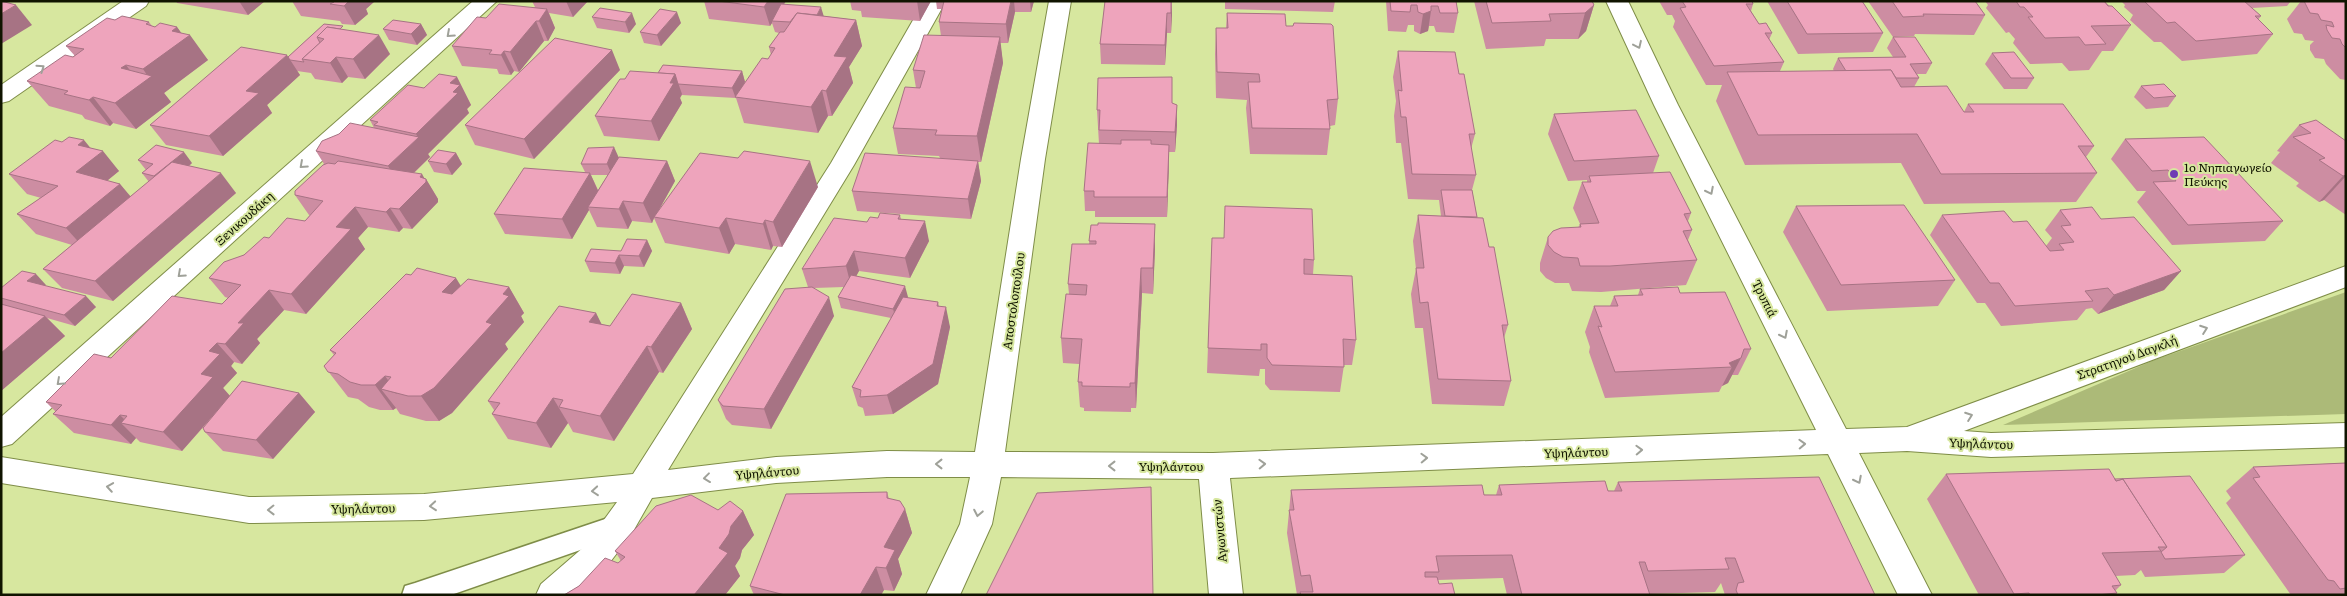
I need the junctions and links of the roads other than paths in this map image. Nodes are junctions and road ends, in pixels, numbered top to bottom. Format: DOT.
graph roads {
  1 [pos="138,1"];
  2 [pos="486,1"];
  3 [pos="935,1"];
  4 [pos="1060,1"];
  5 [pos="1617,1"];
  6 [pos="1,96"];
  7 [pos="2346,276"];
  8 [pos="1,435"];
  9 [pos="2346,435"];
  10 [pos="1907,439"];
  11 [pos="1839,442"];
  12 [pos="988,465"];
  13 [pos="1213,466"];
  14 [pos="1,470"];
  15 [pos="643,486"];
  16 [pos="620,524"];
  17 [pos="415,595"];
  18 [pos="553,595"];
  19 [pos="943,595"];
  20 [pos="1226,595"];
  21 [pos="1915,595"];
  6 -- 1 [label="street, one-way"];
  2 -- 8 [label="street, Ξενικουδάκη, one-way"];
  3 -- 15 [label="street"];
  4 -- 12 [label="street, Αποστολοπούλου"];
  5 -- 11 [label="street, Τρυπιά, one-way"];
  10 -- 7 [label="street, Στρατηγού Δαγκλή, one-way"];
  9 -- 10 [label="street, Υψηλάντου"];
  10 -- 11 [label="street, Υψηλάντου"];
  13 -- 11 [label="street, Υψηλάντου, one-way"];
  11 -- 21 [label="street, Τρυπιά, one-way"];
  13 -- 12 [label="street, Υψηλάντου, one-way"];
  12 -- 15 [label="street, Υψηλάντου, one-way"];
  12 -- 19 [label="street, Αποστολοπούλου, one-way"];
  13 -- 20 [label="street, Αγωνιστών"];
  15 -- 14 [label="street, Υψηλάντου, one-way"];
  15 -- 16 [label="street"];
  16 -- 17 [label="lane"];
  16 -- 18 [label="street"];
}
